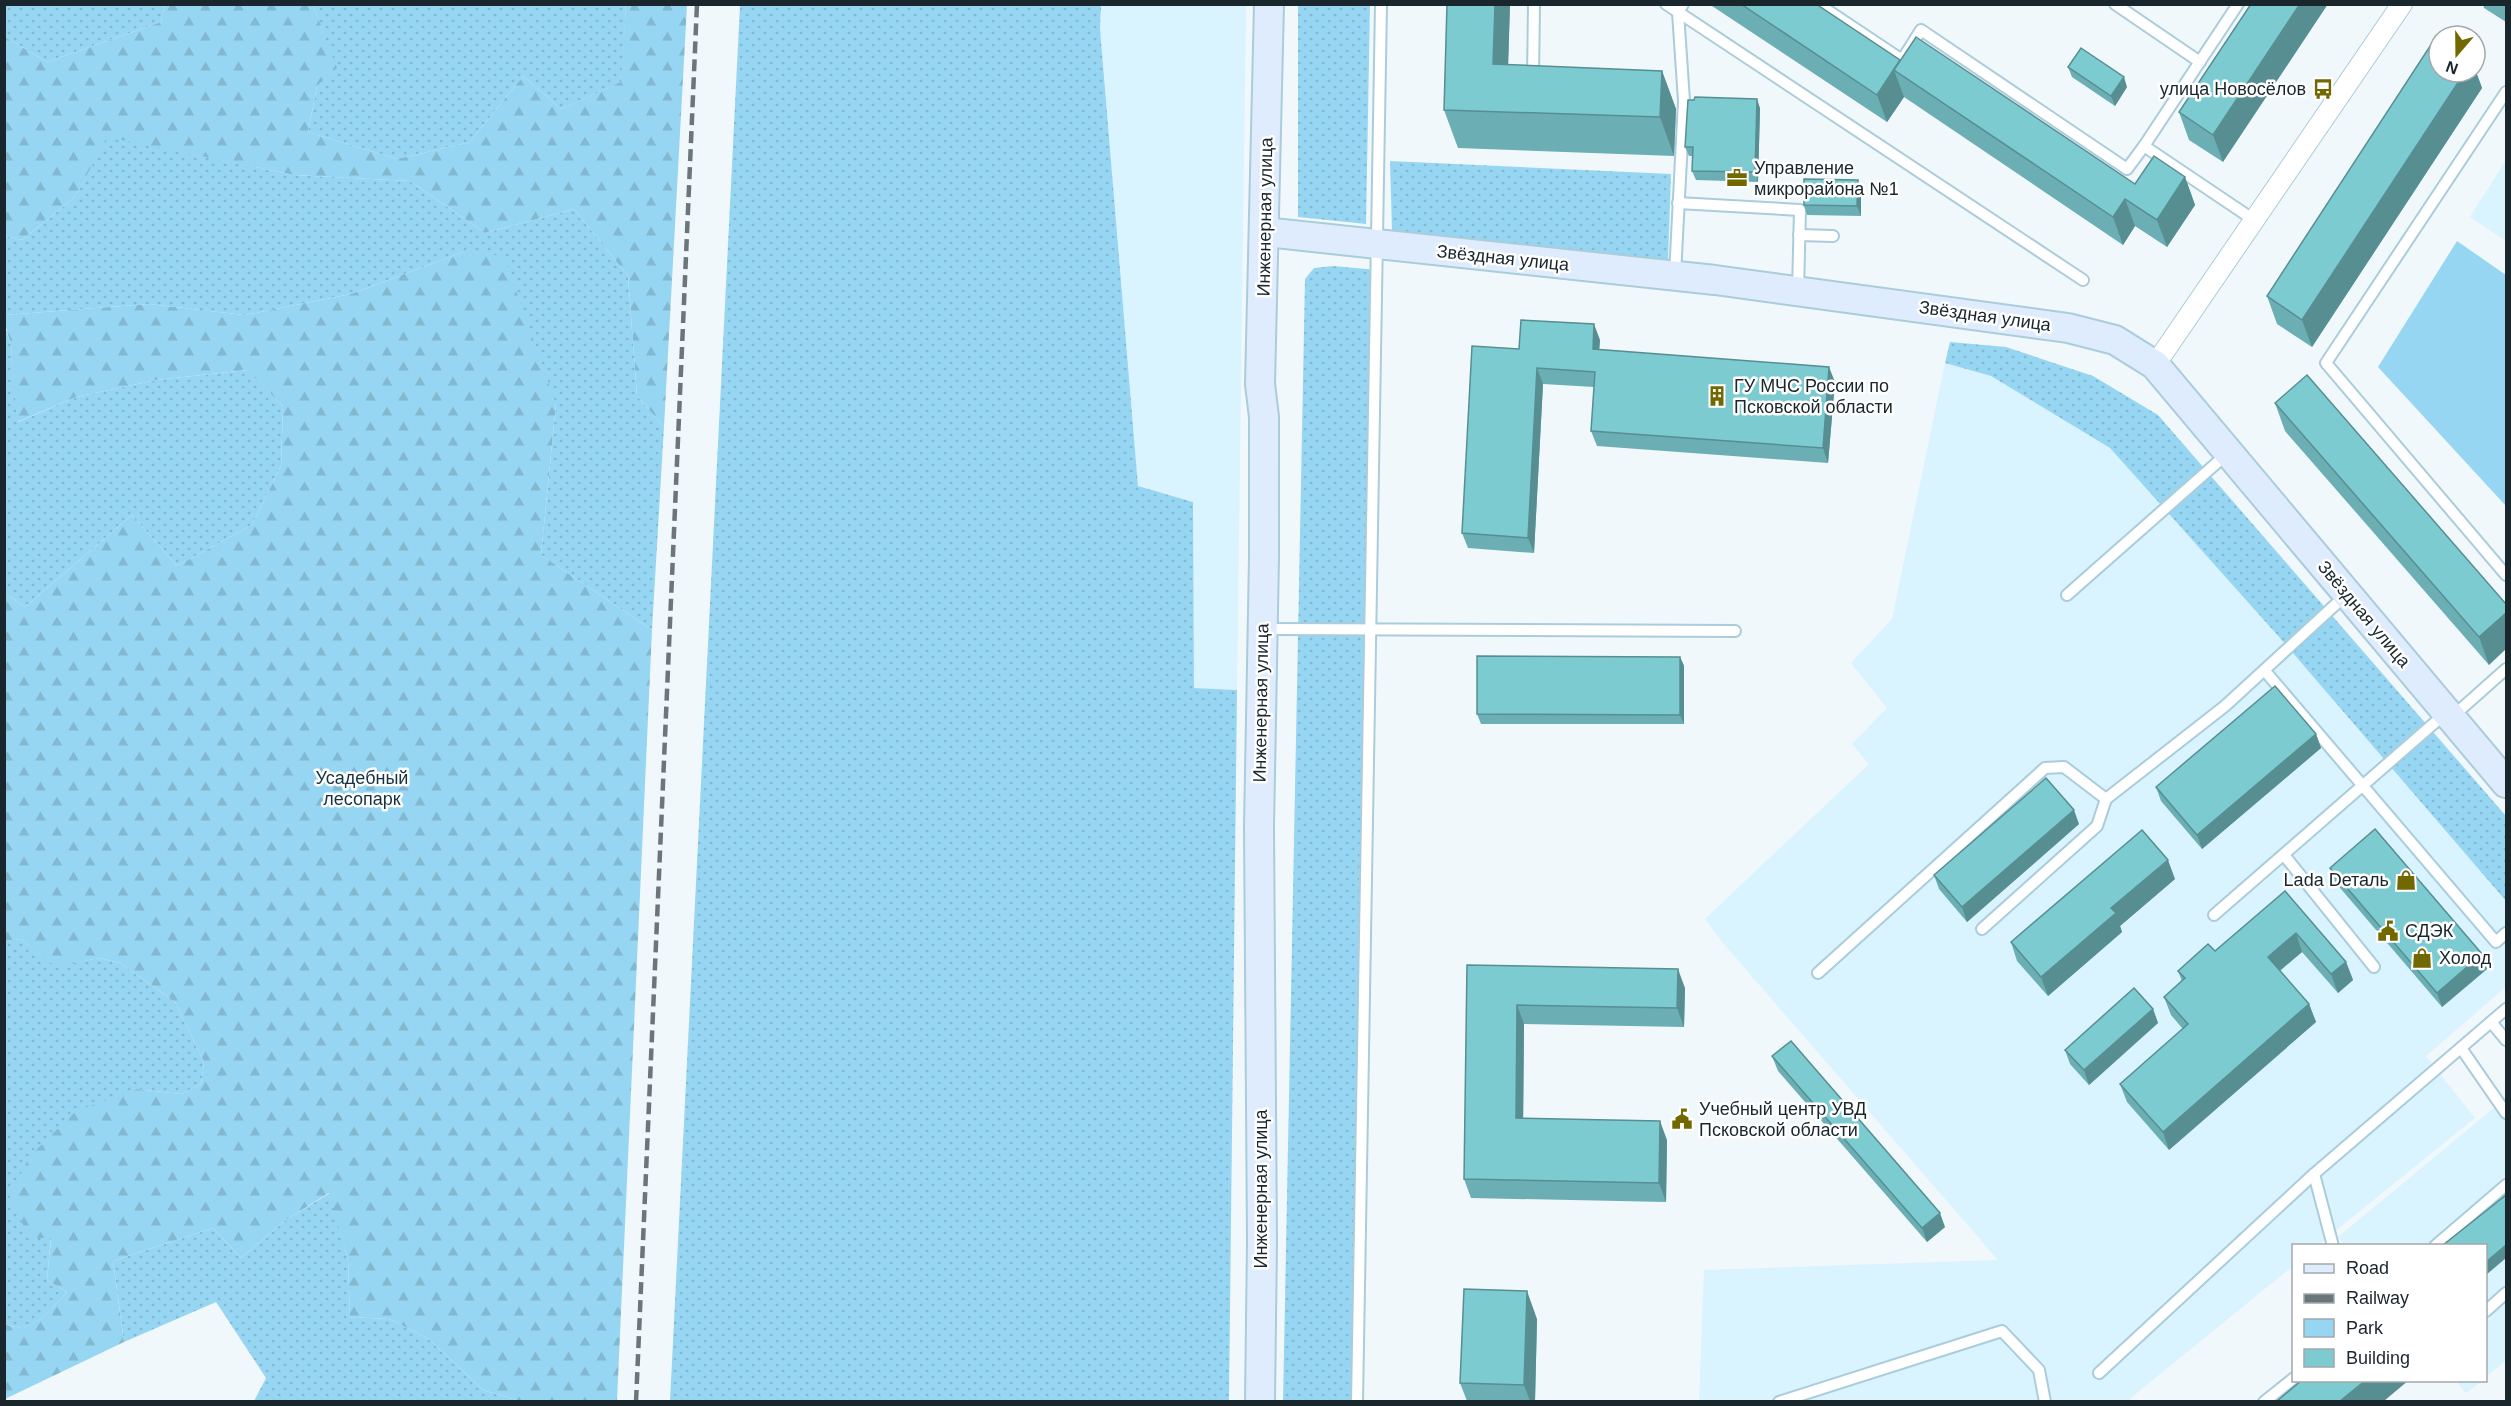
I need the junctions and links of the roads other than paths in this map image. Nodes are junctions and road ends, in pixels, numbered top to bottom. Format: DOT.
graph roads {
  1 [pos="1269,4"];
  2 [pos="1382,4"];
  3 [pos="1534,4"];
  4 [pos="1666,4"];
  5 [pos="1818,4"];
  6 [pos="2115,4"];
  7 [pos="2238,4"];
  8 [pos="2402,4"];
  9 [pos="1680,8"];
  10 [pos="2200,62"];
  11 [pos="1543,79"];
  12 [pos="1671,86"];
  13 [pos="1683,87"];
  14 [pos="2506,92"];
  15 [pos="2144,146"];
  16 [pos="1678,203"];
  17 [pos="2254,220"];
  18 [pos="1265,232"];
  19 [pos="1799,235"];
  20 [pos="1833,236"];
  21 [pos="1377,244"];
  22 [pos="1674,276"];
  23 [pos="2083,280"];
  24 [pos="1798,291"];
  25 [pos="2155,365"];
  26 [pos="2229,452"];
  27 [pos="2506,575"];
  28 [pos="2347,593"];
  29 [pos="2067,595"];
  30 [pos="1263,629"];
  31 [pos="1370,631"];
  32 [pos="1735,631"];
  33 [pos="2506,669"];
  34 [pos="2265,671"];
  35 [pos="2449,715"];
  36 [pos="2506,783"];
  37 [pos="2363,785"];
  38 [pos="2106,799"];
  39 [pos="2284,855"];
  40 [pos="2214,915"];
  41 [pos="1982,929"];
  42 [pos="2506,933"];
  43 [pos="2374,967"];
  44 [pos="1818,973"];
  45 [pos="2506,1009"];
  46 [pos="2491,1022"];
  47 [pos="2506,1040"];
  48 [pos="2461,1048"];
  49 [pos="2506,1113"];
  50 [pos="2314,1174"];
  51 [pos="2506,1185"];
  52 [pos="2333,1244"];
  53 [pos="2436,1244"];
  54 [pos="2506,1293"];
  55 [pos="2487,1310"];
  56 [pos="2099,1373"];
  57 [pos="2292,1380"];
  58 [pos="1260,1401"];
  59 [pos="1357,1401"];
  60 [pos="1779,1401"];
  61 [pos="2045,1401"];
  62 [pos="2264,1401"];
  1 -- 18 [label="street, Инженерная улица"];
  2 -- 21 [label="lane"];
  3 -- 11 [label="lane"];
  4 -- 9 [label="lane"];
  5 -- 15 [label="lane"];
  6 -- 10 [label="lane"];
  7 -- 10 [label="lane"];
  8 -- 17 [label="street"];
  9 -- 13 [label="lane"];
  9 -- 23 [label="lane"];
  10 -- 15 [label="lane"];
  12 -- 13 [label="lane"];
  13 -- 16 [label="lane"];
  14 -- 27 [label="lane"];
  15 -- 17 [label="lane"];
  16 -- 19 [label="lane"];
  16 -- 22 [label="lane"];
  17 -- 25 [label="street"];
  18 -- 21 [label="street, Звёздная улица"];
  18 -- 30 [label="street, Инженерная улица"];
  19 -- 20 [label="lane"];
  19 -- 24 [label="lane"];
  21 -- 22 [label="street, Звёздная улица"];
  21 -- 31 [label="lane"];
  22 -- 24 [label="street, Звёздная улица"];
  24 -- 25 [label="street, Звёздная улица"];
  25 -- 26 [label="street, Звёздная улица"];
  26 -- 28 [label="street, Звёздная улица"];
  26 -- 29 [label="lane"];
  28 -- 34 [label="lane"];
  28 -- 35 [label="street, Звёздная улица"];
  30 -- 31 [label="lane"];
  30 -- 58 [label="street, Инженерная улица"];
  31 -- 32 [label="lane"];
  31 -- 59 [label="lane"];
  33 -- 35 [label="lane"];
  34 -- 37 [label="lane"];
  34 -- 38 [label="lane"];
  35 -- 36 [label="street, Звёздная улица"];
  35 -- 37 [label="lane"];
  37 -- 39 [label="lane"];
  37 -- 42 [label="lane"];
  38 -- 41 [label="lane"];
  38 -- 44 [label="lane"];
  39 -- 40 [label="lane"];
  39 -- 43 [label="lane"];
  45 -- 46 [label="lane"];
  46 -- 47 [label="lane"];
  46 -- 48 [label="lane"];
  48 -- 49 [label="lane"];
  48 -- 50 [label="lane"];
  50 -- 52 [label="lane"];
  50 -- 56 [label="lane"];
  51 -- 53 [label="lane"];
  54 -- 55 [label="lane"];
  57 -- 62 [label="lane"];
  60 -- 61 [label="lane"];
}
